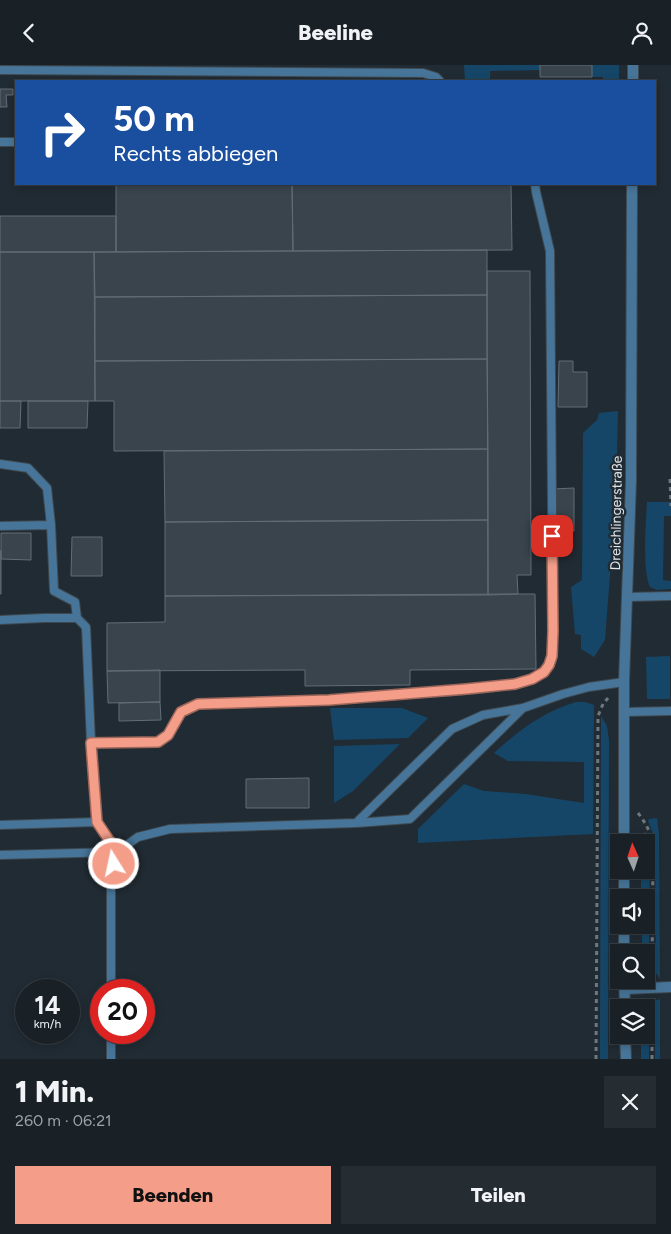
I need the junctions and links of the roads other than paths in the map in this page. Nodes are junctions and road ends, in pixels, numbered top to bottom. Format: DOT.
graph roads {
  1 [pos="633,65"];
  2 [pos="120,68"];
  3 [pos="0,70"];
  4 [pos="439,80"];
  5 [pos="633,80"];
  6 [pos="0,142"];
  7 [pos="15,142"];
  8 [pos="535,185"];
  9 [pos="632,185"];
  10 [pos="0,464"];
  11 [pos="51,525"];
  12 [pos="0,526"];
  13 [pos="671,596"];
  14 [pos="628,597"];
  15 [pos="77,618"];
  16 [pos="0,619"];
  17 [pos="624,682"];
  18 [pos="523,708"];
  19 [pos="671,711"];
  20 [pos="624,712"];
  21 [pos="91,743"];
  22 [pos="97,822"];
  23 [pos="356,823"];
  24 [pos="0,825"];
  25 [pos="624,834"];
  26 [pos="117,852"];
  27 [pos="0,855"];
  28 [pos="111,979"];
  29 [pos="655,987"];
  30 [pos="671,987"];
  31 [pos="111,1044"];
  32 [pos="625,1044"];
  33 [pos="111,1059"];
  34 [pos="626,1059"];
  1 -- 5 [label="street"];
  2 -- 3 [label="lane"];
  2 -- 4 [label="lane"];
  6 -- 7 [label="lane"];
  8 -- 21 [label="lane"];
  9 -- 14 [label="street, Dreichlingerstraße"];
  10 -- 11 [label="lane"];
  11 -- 12 [label="lane"];
  11 -- 15 [label="lane"];
  13 -- 14 [label="lane"];
  14 -- 17 [label="street, Dreichlingerstraße"];
  15 -- 16 [label="lane"];
  15 -- 21 [label="lane"];
  17 -- 18 [label="lane"];
  17 -- 20 [label="street, Dreichlingerstraße"];
  18 -- 23 [label="lane"];
  18 -- 23 [label="lane"];
  19 -- 20 [label="lane"];
  20 -- 25 [label="street, Dreichlingerstraße"];
  21 -- 22 [label="lane"];
  22 -- 24 [label="lane"];
  22 -- 26 [label="lane"];
  23 -- 26 [label="lane"];
  26 -- 27 [label="lane"];
  26 -- 28 [label="lane"];
  29 -- 30 [label="street"];
  31 -- 33 [label="lane"];
  32 -- 34 [label="street"];
}
